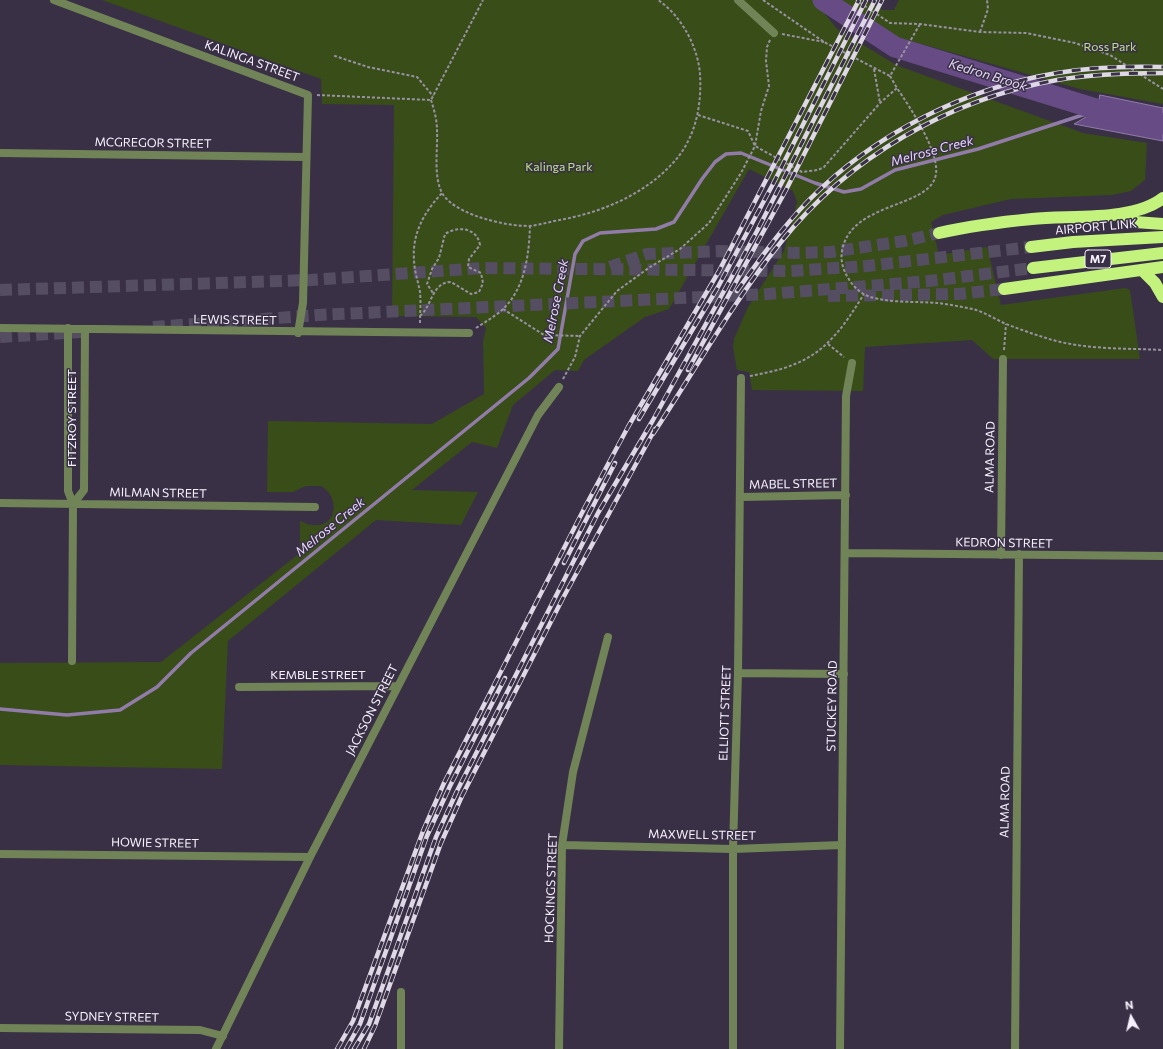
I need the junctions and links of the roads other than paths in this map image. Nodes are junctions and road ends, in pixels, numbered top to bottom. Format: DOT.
graph roads {
  1 [pos="54,0"];
  2 [pos="738,0"];
  3 [pos="774,33"];
  4 [pos="0,153"];
  5 [pos="306,157"];
  6 [pos="1163,198"];
  7 [pos="1125,214"];
  8 [pos="1163,224"];
  9 [pos="938,233"];
  10 [pos="1163,236"];
  11 [pos="1031,248"];
  12 [pos="1163,253"];
  13 [pos="1163,267"];
  14 [pos="1033,268"];
  15 [pos="1143,271"];
  16 [pos="1004,289"];
  17 [pos="1163,297"];
  18 [pos="0,328"];
  19 [pos="68,328"];
  20 [pos="85,329"];
  21 [pos="298,332"];
  22 [pos="469,333"];
  23 [pos="1003,359"];
  24 [pos="852,363"];
  25 [pos="741,378"];
  26 [pos="559,387"];
  27 [pos="846,495"];
  28 [pos="740,497"];
  29 [pos="0,503"];
  30 [pos="73,504"];
  31 [pos="315,507"];
  32 [pos="846,553"];
  33 [pos="1001,554"];
  34 [pos="1019,554"];
  35 [pos="1163,556"];
  36 [pos="608,636"];
  37 [pos="72,661"];
  38 [pos="738,673"];
  39 [pos="844,674"];
  40 [pos="398,686"];
  41 [pos="239,687"];
  42 [pos="562,845"];
  43 [pos="842,845"];
  44 [pos="733,849"];
  45 [pos="0,854"];
  46 [pos="310,857"];
  47 [pos="401,992"];
  48 [pos="0,1028"];
  49 [pos="223,1036"];
  50 [pos="216,1049"];
  51 [pos="400,1049"];
  52 [pos="559,1049"];
  53 [pos="733,1049"];
  54 [pos="840,1049"];
  55 [pos="1014,1049"];
  1 -- 5 [label="street, KALINGA STREET"];
  2 -- 3 [label="street"];
  4 -- 5 [label="street, MCGREGOR STREET"];
  5 -- 21 [label="street, KALINGA STREET"];
  6 -- 7 [label="highway"];
  7 -- 8 [label="highway"];
  7 -- 9 [label="highway"];
  10 -- 11 [label="highway, AIRPORT LINK / M7"];
  12 -- 14 [label="highway, M7"];
  13 -- 15 [label="highway"];
  15 -- 16 [label="highway"];
  15 -- 17 [label="highway"];
  18 -- 19 [label="street, LEWIS STREET"];
  19 -- 20 [label="street, LEWIS STREET"];
  19 -- 30 [label="street, FITZROY STREET"];
  20 -- 21 [label="street, LEWIS STREET"];
  20 -- 30 [label="street, FITZROY STREET"];
  21 -- 22 [label="street, LEWIS STREET"];
  23 -- 33 [label="street, ALMA ROAD"];
  24 -- 27 [label="street, STUCKEY ROAD"];
  25 -- 28 [label="street, ELLIOTT STREET"];
  26 -- 40 [label="street, JACKSON STREET"];
  27 -- 28 [label="street, MABEL STREET"];
  27 -- 32 [label="street, STUCKEY ROAD"];
  28 -- 38 [label="street, ELLIOTT STREET"];
  29 -- 30 [label="street, MILMAN STREET"];
  30 -- 31 [label="street, MILMAN STREET"];
  30 -- 37 [label="street, FITZROY STREET"];
  32 -- 33 [label="street, KEDRON STREET"];
  32 -- 39 [label="street, STUCKEY ROAD"];
  33 -- 34 [label="street, KEDRON STREET"];
  34 -- 35 [label="street, KEDRON STREET"];
  34 -- 55 [label="street, ALMA ROAD"];
  36 -- 42 [label="street, HOCKINGS STREET"];
  38 -- 39 [label="street"];
  38 -- 44 [label="street, ELLIOTT STREET"];
  39 -- 43 [label="street, STUCKEY ROAD"];
  40 -- 41 [label="street, KEMBLE STREET"];
  40 -- 46 [label="street, JACKSON STREET"];
  42 -- 44 [label="street, MAXWELL STREET"];
  42 -- 52 [label="street, HOCKINGS STREET"];
  43 -- 44 [label="street, MAXWELL STREET"];
  43 -- 54 [label="street, STUCKEY ROAD"];
  44 -- 53 [label="street, ELLIOTT STREET"];
  45 -- 46 [label="street, HOWIE STREET"];
  46 -- 49 [label="street, JACKSON STREET"];
  47 -- 51 [label="street"];
  48 -- 49 [label="street, SYDNEY STREET"];
  49 -- 50 [label="street, JACKSON STREET"];
}
